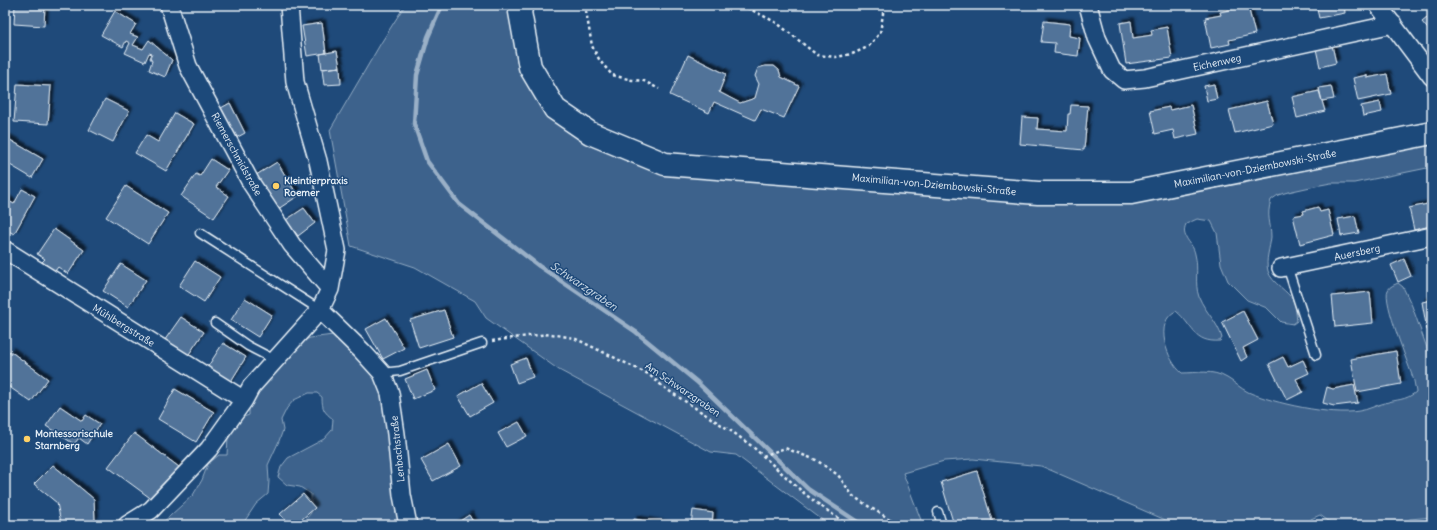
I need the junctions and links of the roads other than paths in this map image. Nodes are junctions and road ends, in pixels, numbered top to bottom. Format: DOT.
graph roads {
  1 [pos="169,5"];
  2 [pos="289,5"];
  3 [pos="522,5"];
  4 [pos="1088,5"];
  5 [pos="1378,5"];
  6 [pos="1393,24"];
  7 [pos="1430,68"];
  8 [pos="1432,133"];
  9 [pos="200,233"];
  10 [pos="1432,236"];
  11 [pos="5,250"];
  12 [pos="1284,267"];
  13 [pos="330,289"];
  14 [pos="320,310"];
  15 [pos="215,323"];
  16 [pos="482,343"];
  17 [pos="1316,355"];
  18 [pos="275,360"];
  19 [pos="382,373"];
  20 [pos="244,400"];
  21 [pos="938,512"];
  22 [pos="127,525"];
  23 [pos="408,525"];
  24 [pos="942,525"];
  1 -- 13 [label="street, Riemerschmidstraße"];
  2 -- 13 [label="street"];
  3 -- 8 [label="street, Maximilian-von-Dziembowski-Straße"];
  4 -- 6 [label="street, Eichenweg"];
  5 -- 6 [label="street"];
  6 -- 7 [label="street"];
  9 -- 14 [label="lane"];
  10 -- 12 [label="street, Auersberg"];
  11 -- 20 [label="street, Mühlbergstraße"];
  12 -- 17 [label="lane"];
  13 -- 14 [label="street"];
  14 -- 18 [label="street"];
  14 -- 19 [label="street, Lenbachstraße"];
  15 -- 18 [label="lane"];
  16 -- 19 [label="lane"];
  18 -- 20 [label="street"];
  19 -- 23 [label="street, Lenbachstraße"];
  20 -- 22 [label="street"];
  21 -- 24 [label="lane"];
}
